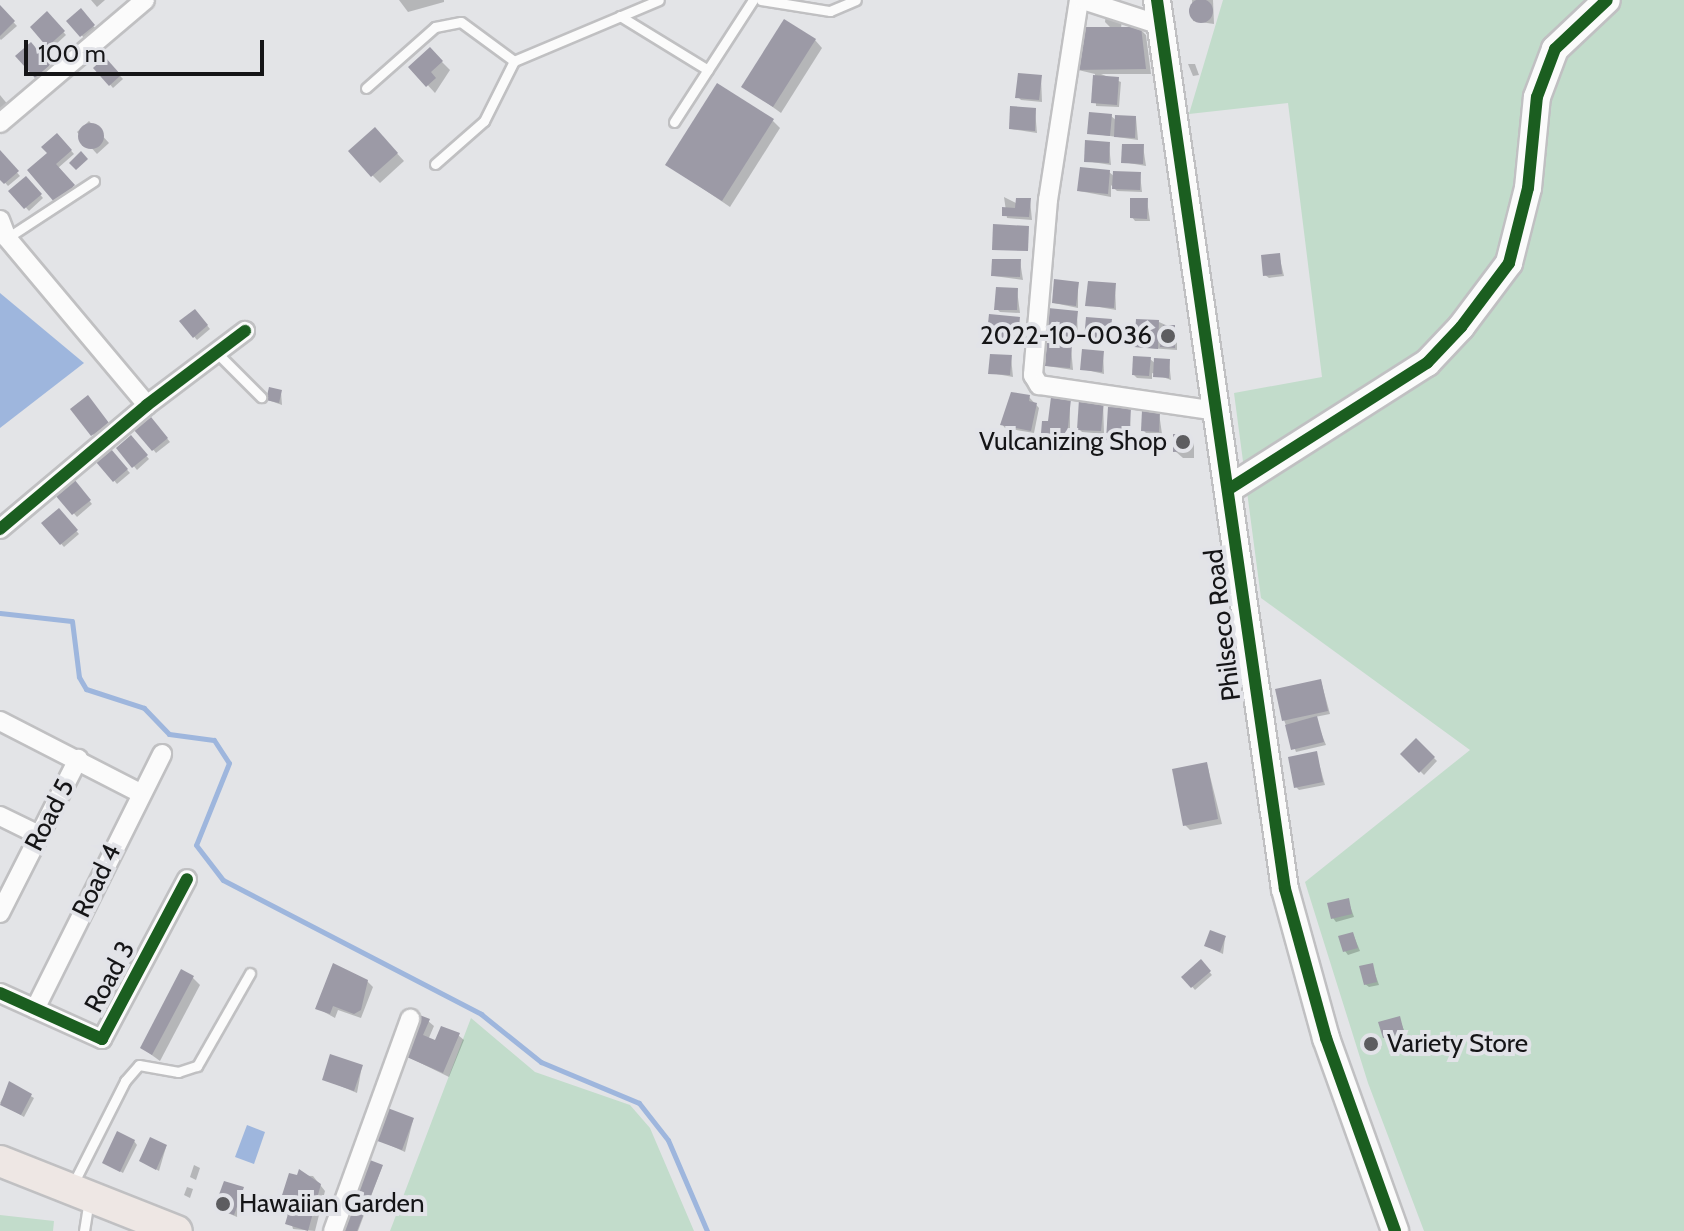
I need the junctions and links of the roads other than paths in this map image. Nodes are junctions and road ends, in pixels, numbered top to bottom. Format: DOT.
graph roads {
  1 [pos="145,0"];
  2 [pos="659,0"];
  3 [pos="753,0"];
  4 [pos="761,0"];
  5 [pos="856,0"];
  6 [pos="1081,0"];
  7 [pos="1607,0"];
  8 [pos="1158,12"];
  9 [pos="620,16"];
  10 [pos="514,61"];
  11 [pos="708,70"];
  12 [pos="366,88"];
  13 [pos="674,122"];
  14 [pos="0,123"];
  15 [pos="435,164"];
  16 [pos="94,181"];
  17 [pos="3,229"];
  18 [pos="245,331"];
  19 [pos="216,352"];
  20 [pos="261,397"];
  21 [pos="147,405"];
  22 [pos="1217,411"];
  23 [pos="1229,489"];
  24 [pos="0,529"];
  25 [pos="0,721"];
  26 [pos="162,754"];
  27 [pos="78,759"];
  28 [pos="140,793"];
  29 [pos="0,816"];
  30 [pos="39,835"];
  31 [pos="187,879"];
  32 [pos="0,913"];
  33 [pos="250,973"];
  34 [pos="0,993"];
  35 [pos="35,1009"];
  36 [pos="410,1019"];
  37 [pos="0,1161"];
  38 [pos="80,1194"];
  39 [pos="84,1231"];
  40 [pos="177,1231"];
  41 [pos="333,1231"];
  42 [pos="1395,1231"];
  1 -- 14 [label="street"];
  2 -- 9 [label="lane"];
  3 -- 11 [label="lane"];
  4 -- 5 [label="lane"];
  6 -- 8 [label="street"];
  6 -- 22 [label="street"];
  7 -- 23 [label="street"];
  8 -- 22 [label="street, Philseco Road"];
  9 -- 10 [label="lane"];
  9 -- 11 [label="lane"];
  10 -- 12 [label="lane"];
  10 -- 15 [label="lane"];
  11 -- 13 [label="lane"];
  16 -- 17 [label="lane"];
  17 -- 21 [label="street"];
  18 -- 19 [label="street"];
  19 -- 20 [label="lane"];
  19 -- 21 [label="street"];
  21 -- 24 [label="street"];
  22 -- 23 [label="street, Philseco Road"];
  23 -- 42 [label="street, Philseco Road"];
  25 -- 27 [label="street"];
  26 -- 28 [label="street, Road 4"];
  27 -- 28 [label="street"];
  27 -- 30 [label="street, Road 5"];
  28 -- 35 [label="street, Road 4"];
  29 -- 30 [label="street"];
  30 -- 32 [label="street, Road 5"];
  31 -- 35 [label="street, Road 3"];
  33 -- 38 [label="lane"];
  34 -- 35 [label="street, Road 3"];
  36 -- 41 [label="street"];
  37 -- 38 [label="main road"];
  38 -- 39 [label="lane"];
  38 -- 40 [label="main road"];
}
